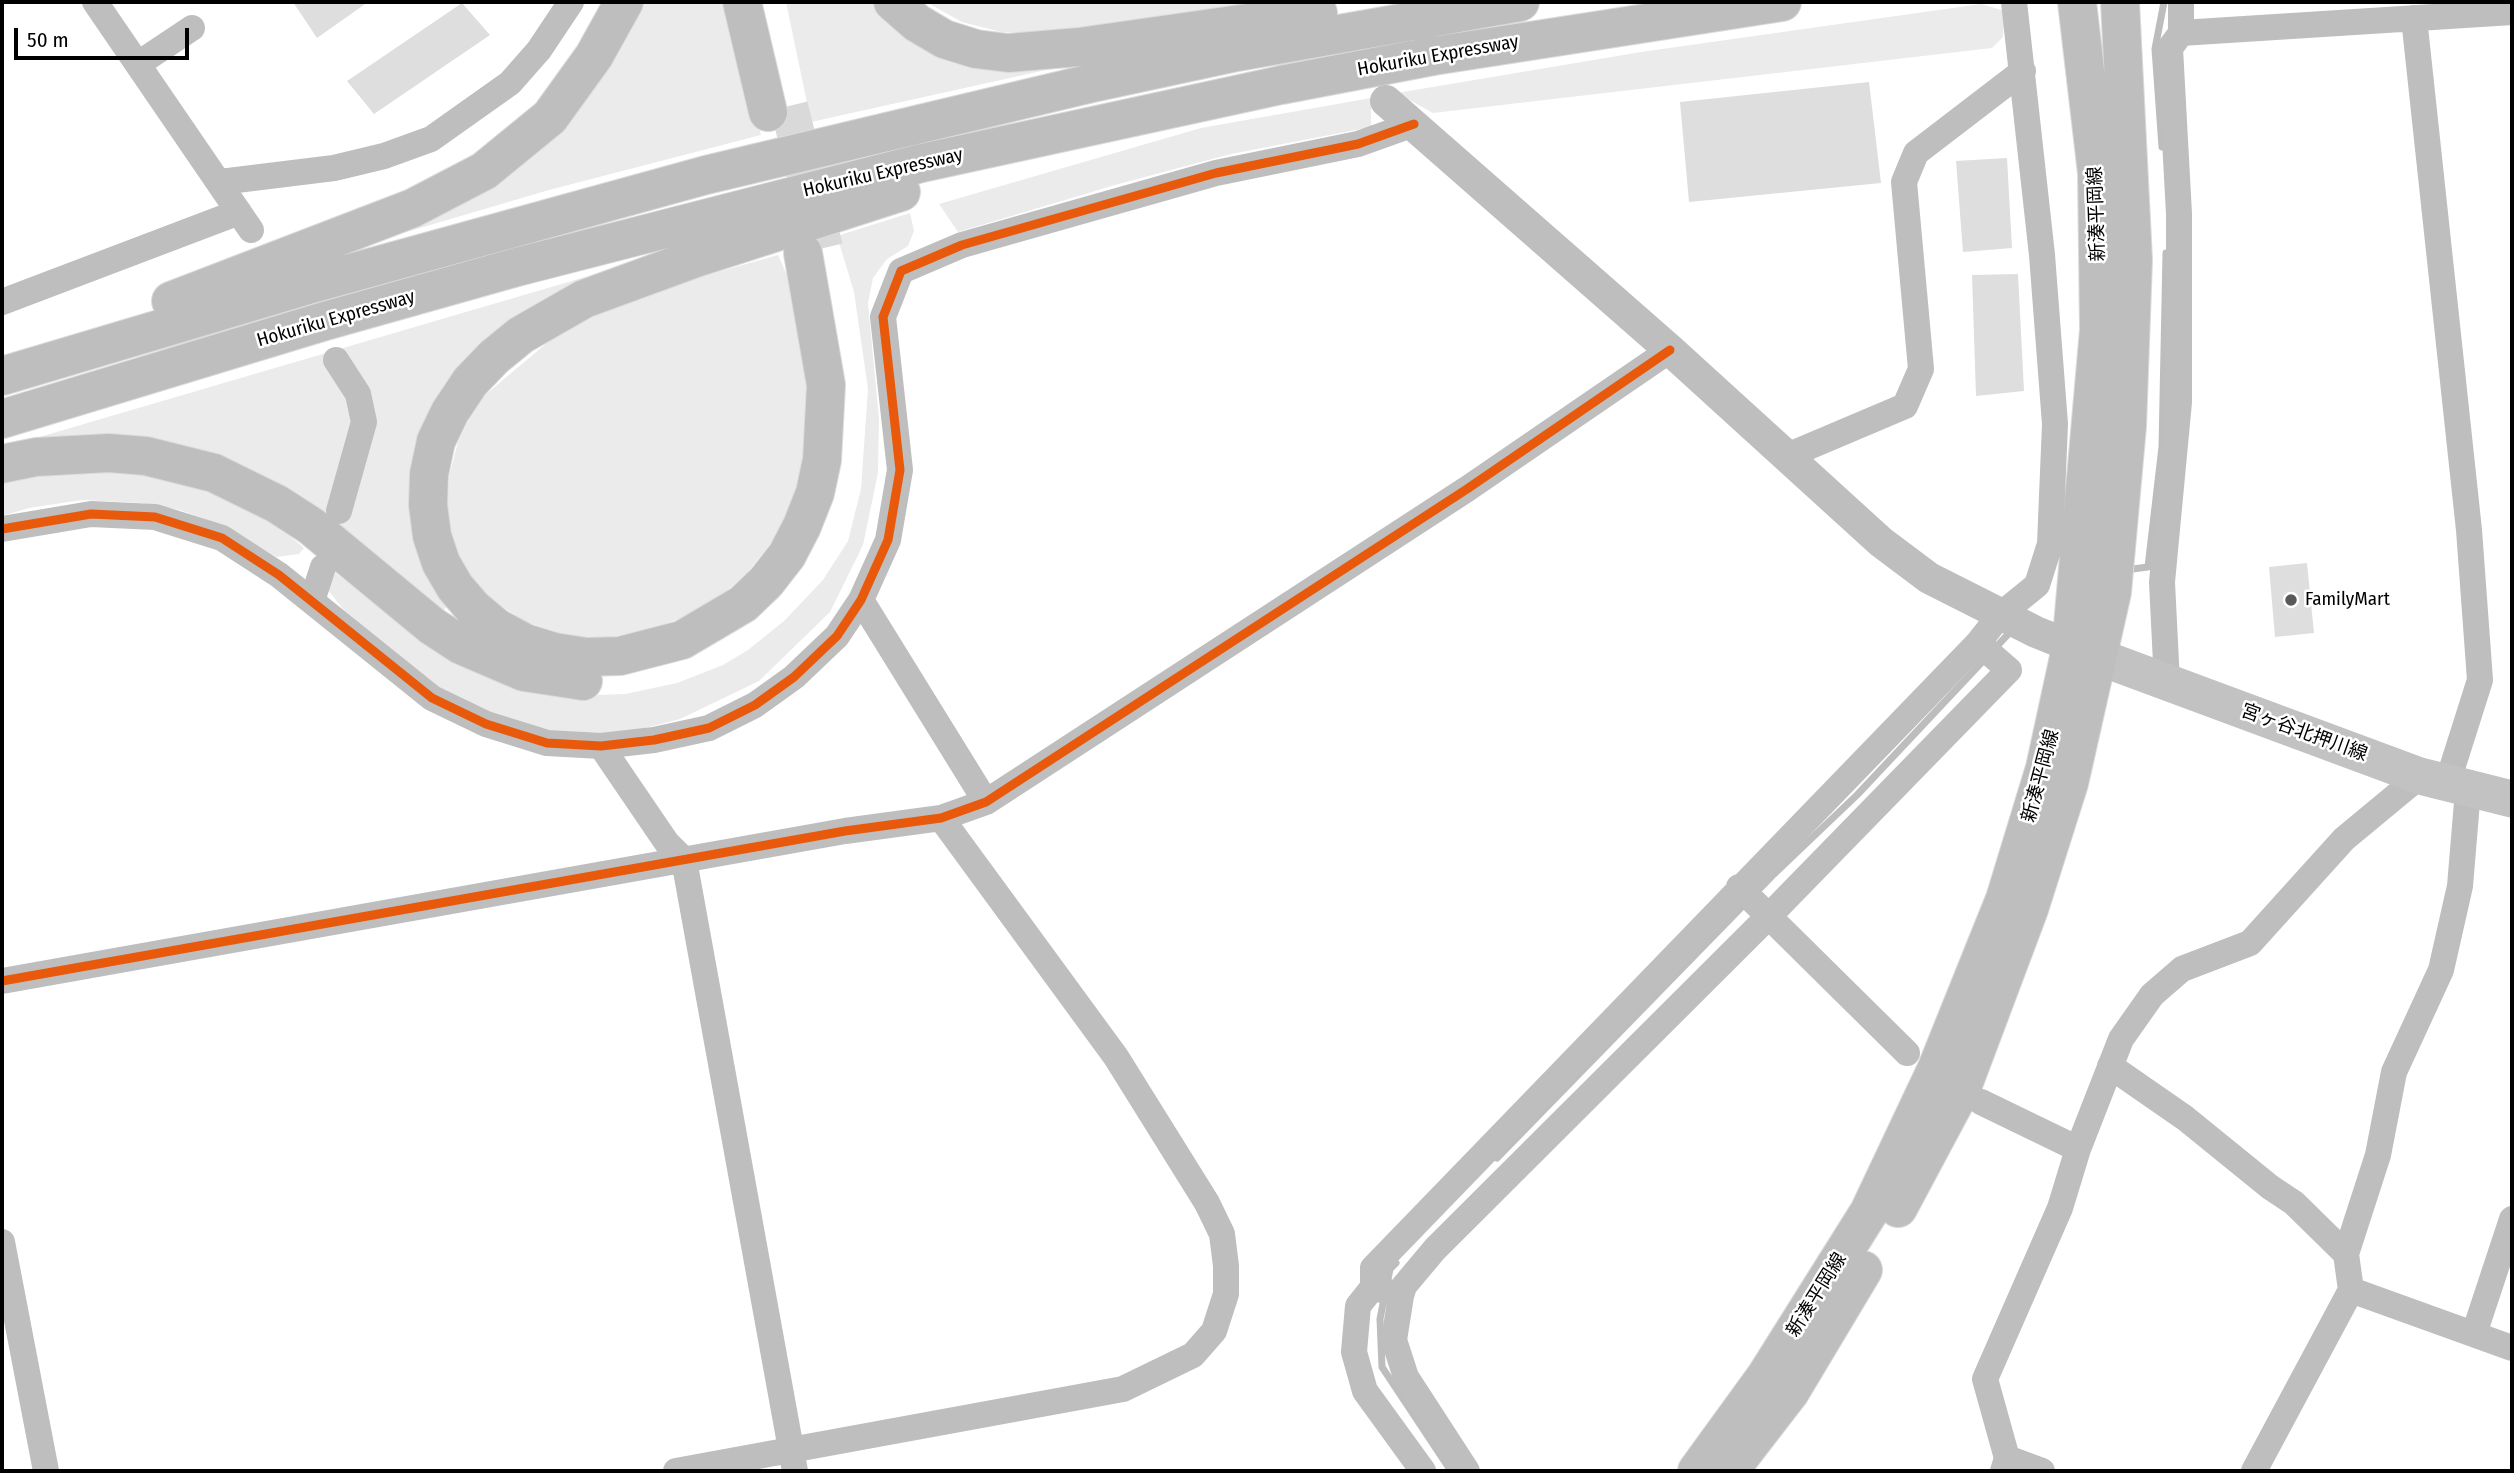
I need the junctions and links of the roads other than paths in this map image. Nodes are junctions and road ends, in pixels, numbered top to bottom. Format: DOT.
graph roads {
  1 [pos="94,2"];
  2 [pos="571,2"];
  3 [pos="624,2"];
  4 [pos="742,2"];
  5 [pos="764,2"];
  6 [pos="893,2"];
  7 [pos="1400,2"];
  8 [pos="1520,2"];
  9 [pos="1782,2"];
  10 [pos="2014,2"];
  11 [pos="2077,2"];
  12 [pos="2120,2"];
  13 [pos="2181,2"];
  14 [pos="2512,12"];
  15 [pos="2414,18"];
  16 [pos="192,28"];
  17 [pos="2181,33"];
  18 [pos="138,64"];
  19 [pos="2022,71"];
  20 [pos="1386,101"];
  21 [pos="1143,114"];
  22 [pos="1414,124"];
  23 [pos="220,182"];
  24 [pos="2,302"];
  25 [pos="1670,350"];
  26 [pos="336,360"];
  27 [pos="2,365"];
  28 [pos="2,376"];
  29 [pos="2,419"];
  30 [pos="1787,456"];
  31 [pos="2,464"];
  32 [pos="339,511"];
  33 [pos="2,529"];
  34 [pos="323,567"];
  35 [pos="861,600"];
  36 [pos="312,601"];
  37 [pos="2000,615"];
  38 [pos="1980,644"];
  39 [pos="2085,653"];
  40 [pos="2167,682"];
  41 [pos="601,746"];
  42 [pos="2445,784"];
  43 [pos="2512,799"];
  44 [pos="986,802"];
  45 [pos="941,818"];
  46 [pos="684,860"];
  47 [pos="1739,887"];
  48 [pos="1769,916"];
  49 [pos="2,981"];
  50 [pos="1907,1053"];
  51 [pos="2110,1066"];
  52 [pos="1981,1102"];
  53 [pos="2078,1149"];
  54 [pos="2512,1219"];
  55 [pos="2,1242"];
  56 [pos="2346,1254"];
  57 [pos="1373,1287"];
  58 [pos="2351,1290"];
  59 [pos="1401,1296"];
  60 [pos="2473,1334"];
  61 [pos="2512,1348"];
  62 [pos="793,1461"];
  63 [pos="2005,1465"];
  64 [pos="46,1471"];
  65 [pos="676,1471"];
  66 [pos="1423,1471"];
  67 [pos="1467,1471"];
  68 [pos="1697,1471"];
  69 [pos="1729,1471"];
  70 [pos="2042,1471"];
  71 [pos="2254,1471"];
  1 -- 18 [label="street"];
  2 -- 23 [label="street"];
  3 -- 27 [label="main road"];
  4 -- 5 [label="main road"];
  6 -- 7 [label="main road"];
  8 -- 28 [label="main road, Hokuriku Expressway"];
  9 -- 21 [label="main road, Hokuriku Expressway"];
  10 -- 19 [label="street"];
  11 -- 39 [label="main road, 新湊平岡線"];
  12 -- 39 [label="main road, 新湊平岡線"];
  13 -- 17 [label="street"];
  14 -- 15 [label="street"];
  15 -- 17 [label="street"];
  15 -- 42 [label="street"];
  16 -- 18 [label="street"];
  17 -- 40 [label="street"];
  18 -- 23 [label="street"];
  19 -- 30 [label="street"];
  19 -- 37 [label="street"];
  20 -- 22 [label="street"];
  21 -- 29 [label="main road, Hokuriku Expressway"];
  21 -- 31 [label="main road"];
  22 -- 25 [label="street"];
  22 -- 35 [label="street"];
  23 -- 24 [label="street"];
  25 -- 30 [label="street"];
  25 -- 44 [label="street"];
  26 -- 32 [label="street"];
  30 -- 37 [label="street"];
  33 -- 36 [label="street"];
  34 -- 36 [label="street"];
  35 -- 41 [label="street"];
  35 -- 44 [label="street"];
  36 -- 41 [label="street"];
  37 -- 38 [label="street"];
  37 -- 39 [label="street"];
  38 -- 47 [label="street"];
  38 -- 48 [label="street"];
  39 -- 40 [label="main road, 宮ヶ谷北押川線"];
  39 -- 68 [label="main road, 新湊平岡線"];
  39 -- 69 [label="main road, 新湊平岡線"];
  40 -- 42 [label="main road, 宮ヶ谷北押川線"];
  41 -- 46 [label="street"];
  42 -- 43 [label="main road, 宮ヶ谷北押川線"];
  42 -- 51 [label="street"];
  42 -- 56 [label="street"];
  44 -- 45 [label="street"];
  45 -- 46 [label="street"];
  45 -- 62 [label="street"];
  46 -- 49 [label="street"];
  46 -- 62 [label="street"];
  47 -- 48 [label="street"];
  47 -- 57 [label="street"];
  48 -- 50 [label="street"];
  48 -- 59 [label="street"];
  51 -- 53 [label="street"];
  51 -- 56 [label="street"];
  52 -- 53 [label="street"];
  53 -- 63 [label="street"];
  54 -- 60 [label="street"];
  55 -- 64 [label="street"];
  56 -- 58 [label="street"];
  57 -- 59 [label="street"];
  57 -- 66 [label="street"];
  58 -- 60 [label="street"];
  58 -- 71 [label="street"];
  59 -- 67 [label="street"];
  60 -- 61 [label="street"];
  62 -- 65 [label="street"];
  63 -- 70 [label="street"];
}
